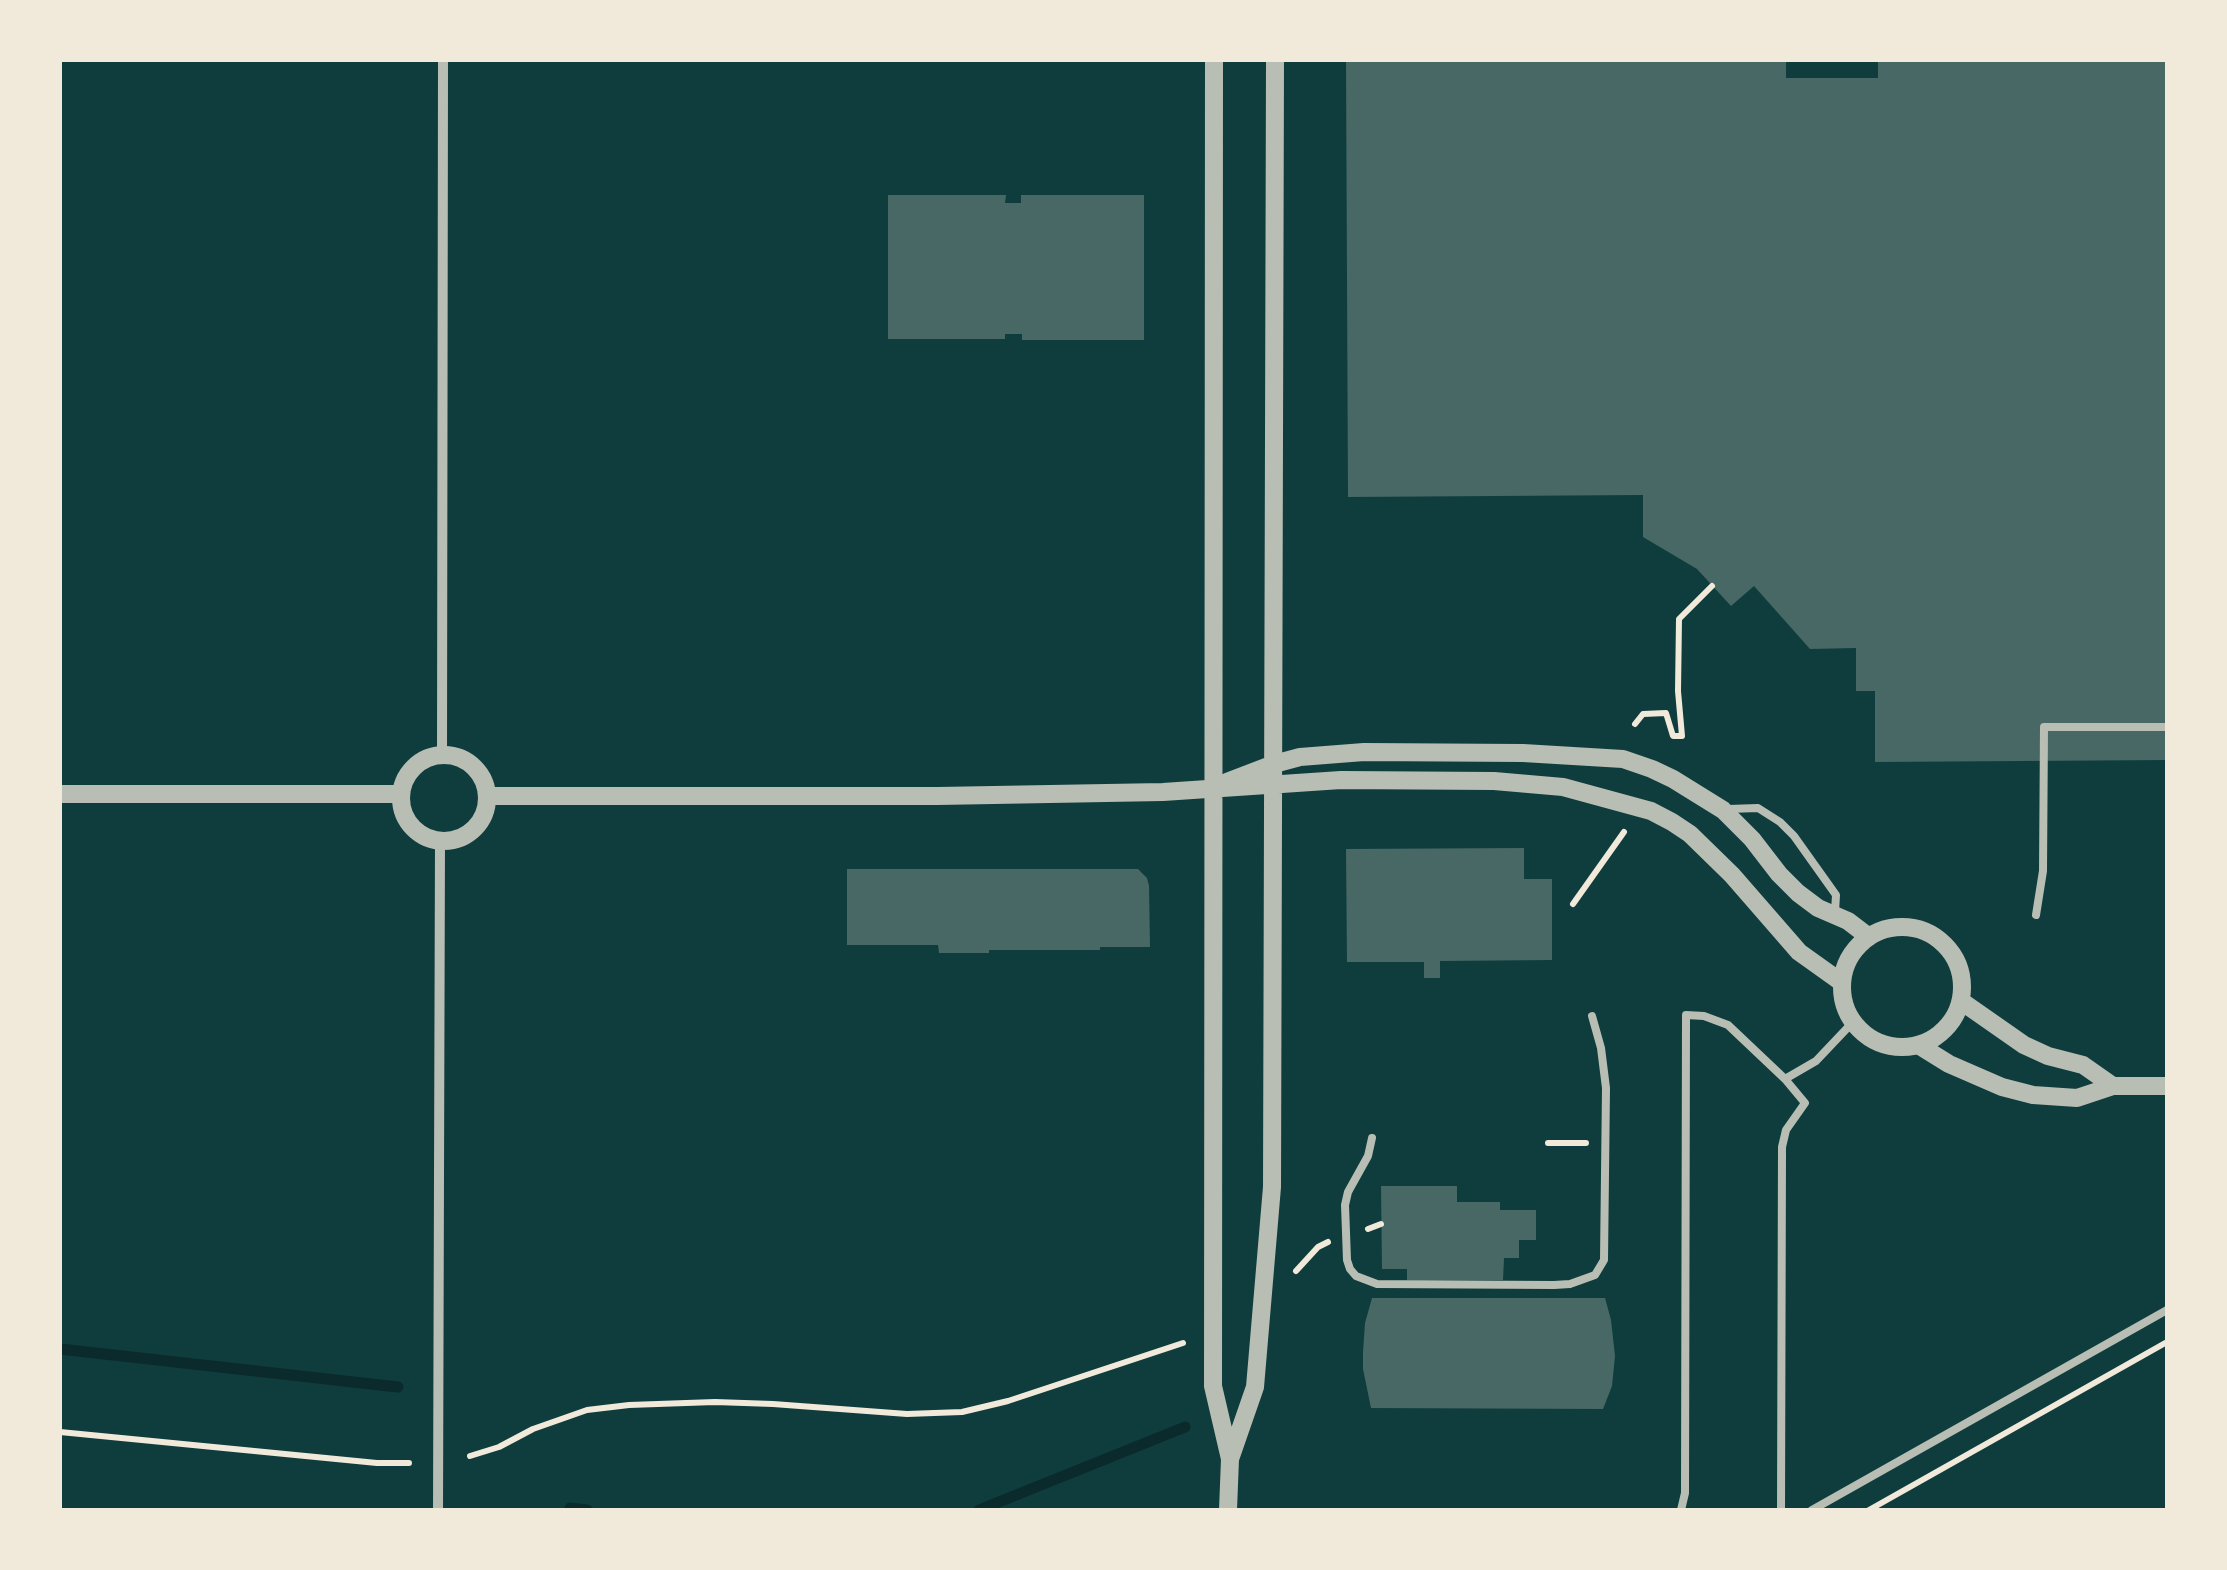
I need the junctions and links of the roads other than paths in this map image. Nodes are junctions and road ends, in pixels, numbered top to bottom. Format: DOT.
graph roads {
  1 [pos="444,60"];
  2 [pos="1214,60"];
  3 [pos="1275,60"];
  4 [pos="2167,726"];
  5 [pos="442,754"];
  6 [pos="1274,764"];
  7 [pos="1274,785"];
  8 [pos="1212,788"];
  9 [pos="60,794"];
  10 [pos="400,794"];
  11 [pos="488,796"];
  12 [pos="1723,810"];
  13 [pos="440,841"];
  14 [pos="2036,915"];
  15 [pos="1835,916"];
  16 [pos="1869,937"];
  17 [pos="1841,982"];
  18 [pos="1961,1001"];
  19 [pos="1592,1016"];
  20 [pos="1853,1022"];
  21 [pos="1920,1046"];
  22 [pos="1785,1079"];
  23 [pos="2113,1086"];
  24 [pos="2167,1086"];
  25 [pos="1372,1138"];
  26 [pos="2167,1310"];
  27 [pos="1230,1459"];
  28 [pos="438,1510"];
  29 [pos="1228,1510"];
  30 [pos="1681,1510"];
  31 [pos="1782,1510"];
  32 [pos="1812,1510"];
  1 -- 5 [label="street"];
  2 -- 8 [label="street"];
  3 -- 6 [label="street"];
  4 -- 14 [label="lane"];
  5 -- 10 [label="street"];
  5 -- 11 [label="street"];
  6 -- 7 [label="street"];
  6 -- 8 [label="street"];
  6 -- 12 [label="street"];
  7 -- 8 [label="street"];
  7 -- 17 [label="street"];
  7 -- 27 [label="street"];
  8 -- 11 [label="street"];
  8 -- 27 [label="street"];
  9 -- 10 [label="street"];
  10 -- 13 [label="street"];
  11 -- 13 [label="street"];
  12 -- 15 [label="street"];
  12 -- 15 [label="lane"];
  13 -- 28 [label="street"];
  15 -- 16 [label="street"];
  16 -- 17 [label="street"];
  16 -- 18 [label="street"];
  17 -- 20 [label="street"];
  18 -- 21 [label="street"];
  18 -- 23 [label="street"];
  19 -- 25 [label="lane"];
  20 -- 21 [label="street"];
  20 -- 22 [label="lane"];
  21 -- 23 [label="street"];
  22 -- 30 [label="lane"];
  22 -- 31 [label="lane"];
  23 -- 24 [label="street"];
  26 -- 32 [label="lane"];
  27 -- 29 [label="street"];
}
